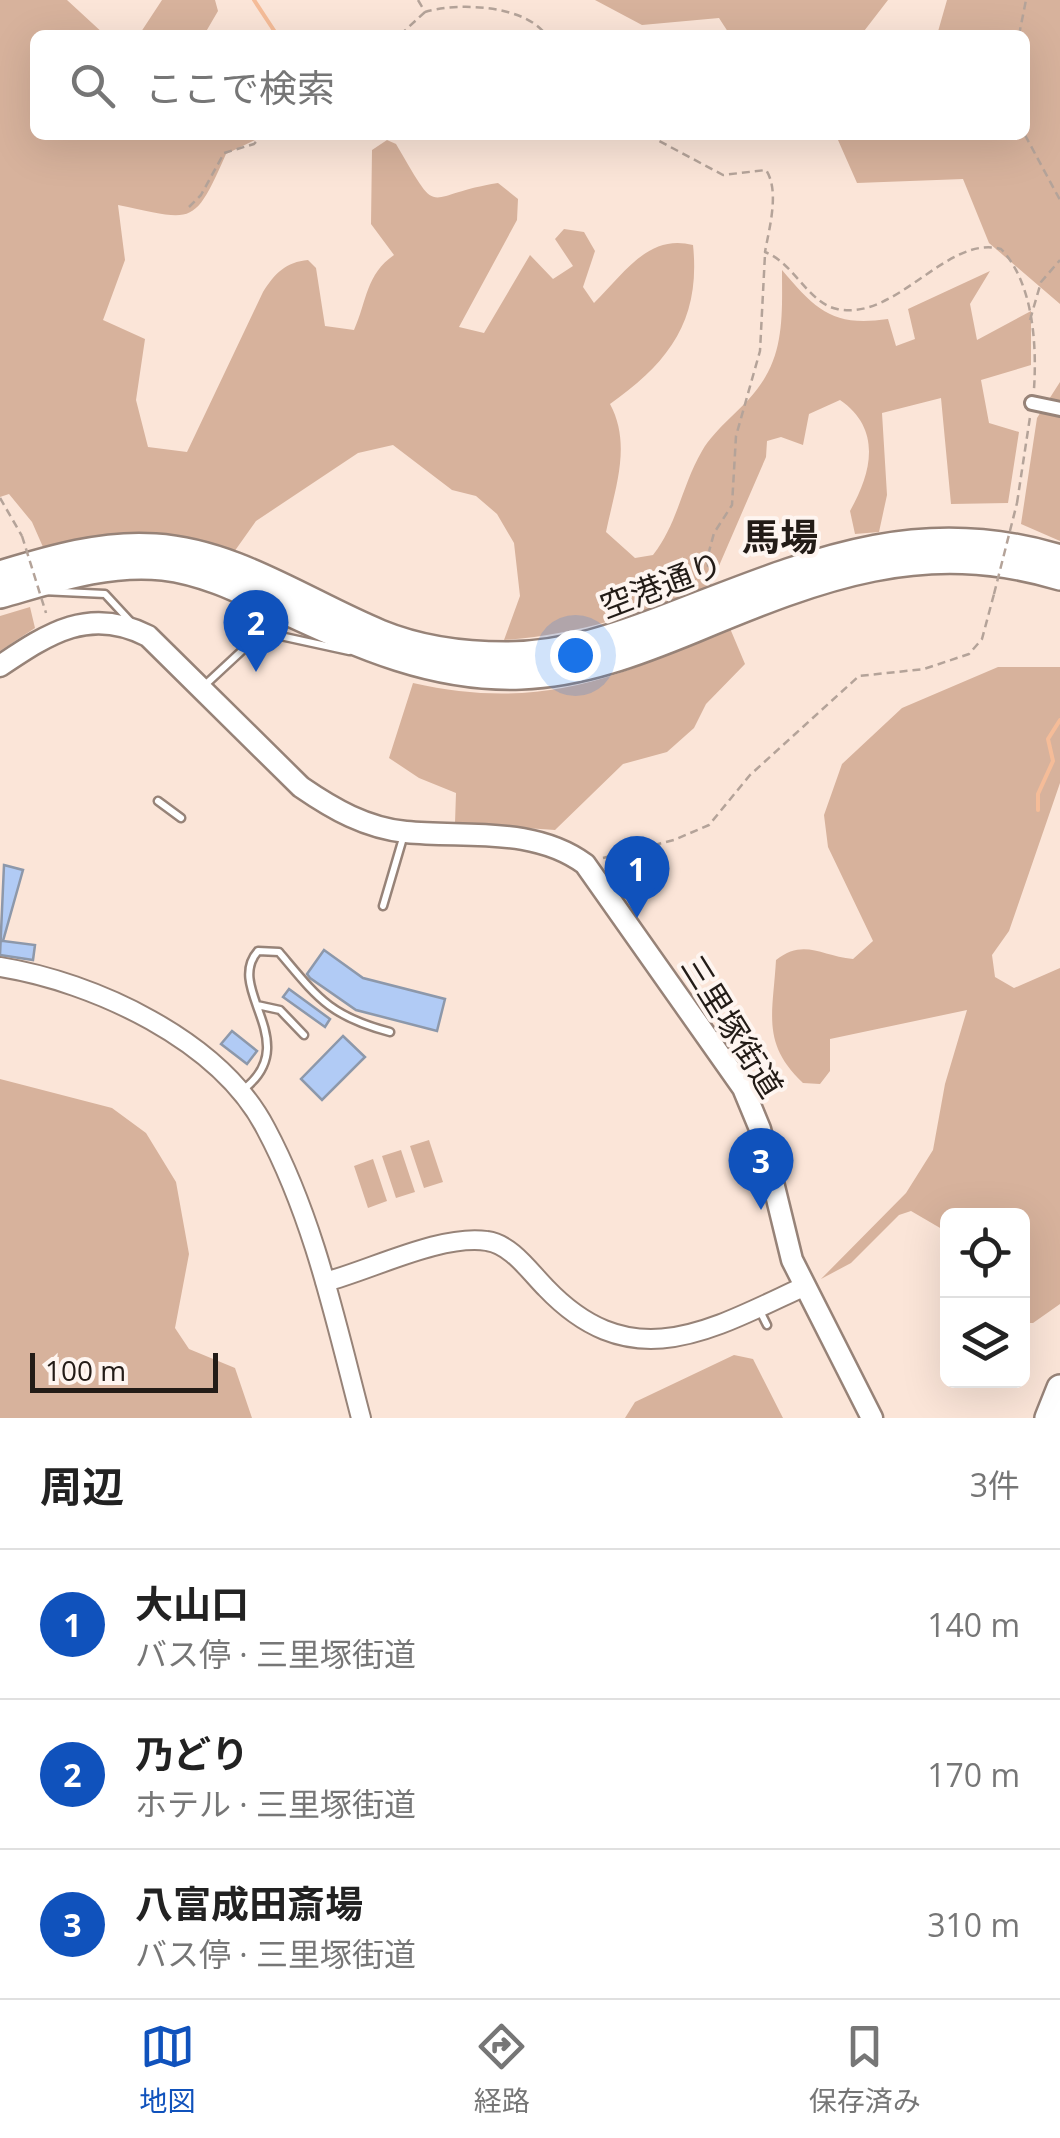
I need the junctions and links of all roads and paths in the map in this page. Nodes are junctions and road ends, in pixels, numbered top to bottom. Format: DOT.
graph roads {
  1 [pos="418,0"];
  2 [pos="1026,0"];
  3 [pos="425,12"];
  4 [pos="405,30"];
  5 [pos="541,30"];
  6 [pos="1020,30"];
  7 [pos="258,140"];
  8 [pos="657,140"];
  9 [pos="1028,140"];
  10 [pos="1060,200"];
  11 [pos="188,206"];
  12 [pos="765,252"];
  13 [pos="1060,260"];
  14 [pos="1030,322"];
  15 [pos="1032,402"];
  16 [pos="1060,410"];
  17 [pos="0,498"];
  18 [pos="1060,558"];
  19 [pos="0,574"];
  20 [pos="1060,577"];
  21 [pos="40,584"];
  22 [pos="0,595"];
  23 [pos="720,597"];
  24 [pos="46,613"];
  25 [pos="136,630"];
  26 [pos="365,648"];
  27 [pos="0,666"];
  28 [pos="201,689"];
  29 [pos="158,801"];
  30 [pos="181,818"];
  31 [pos="405,832"];
  32 [pos="585,864"];
  33 [pos="383,906"];
  34 [pos="0,968"];
  35 [pos="257,1006"];
  36 [pos="390,1032"];
  37 [pos="304,1035"];
  38 [pos="239,1093"];
  39 [pos="325,1282"];
  40 [pos="803,1287"];
  41 [pos="1060,1388"];
  42 [pos="361,1418"];
  43 [pos="872,1418"];
  44 [pos="1048,1418"];
  1 -- 3 [label="path"];
  2 -- 6 [label="path"];
  3 -- 4 [label="path"];
  3 -- 5 [label="path"];
  7 -- 11 [label="path"];
  8 -- 12 [label="path"];
  9 -- 10 [label="path"];
  12 -- 14 [label="path"];
  12 -- 23 [label="path"];
  13 -- 14 [label="path"];
  14 -- 15 [label="path"];
  15 -- 16 [label="street"];
  15 -- 32 [label="path, bridge"];
  17 -- 24 [label="path, bridge"];
  18 -- 23 [label="highway, 空港通り"];
  19 -- 23 [label="highway, 空港通り"];
  20 -- 26 [label="highway, 空港通り"];
  21 -- 22 [label="highway, 空港通り"];
  21 -- 25 [label="lane"];
  21 -- 26 [label="highway, 空港通り"];
  25 -- 27 [label="main road"];
  25 -- 28 [label="main road, 三里塚街道"];
  26 -- 28 [label="lane"];
  28 -- 31 [label="main road, 三里塚街道"];
  29 -- 30 [label="lane"];
  31 -- 32 [label="main road, 三里塚街道"];
  31 -- 33 [label="lane"];
  32 -- 40 [label="main road, 三里塚街道"];
  34 -- 38 [label="street"];
  35 -- 36 [label="lane"];
  35 -- 37 [label="lane"];
  35 -- 38 [label="lane"];
  38 -- 39 [label="street"];
  39 -- 40 [label="street"];
  39 -- 42 [label="street"];
  40 -- 43 [label="main road, 三里塚街道"];
  41 -- 44 [label="highway"];
}
